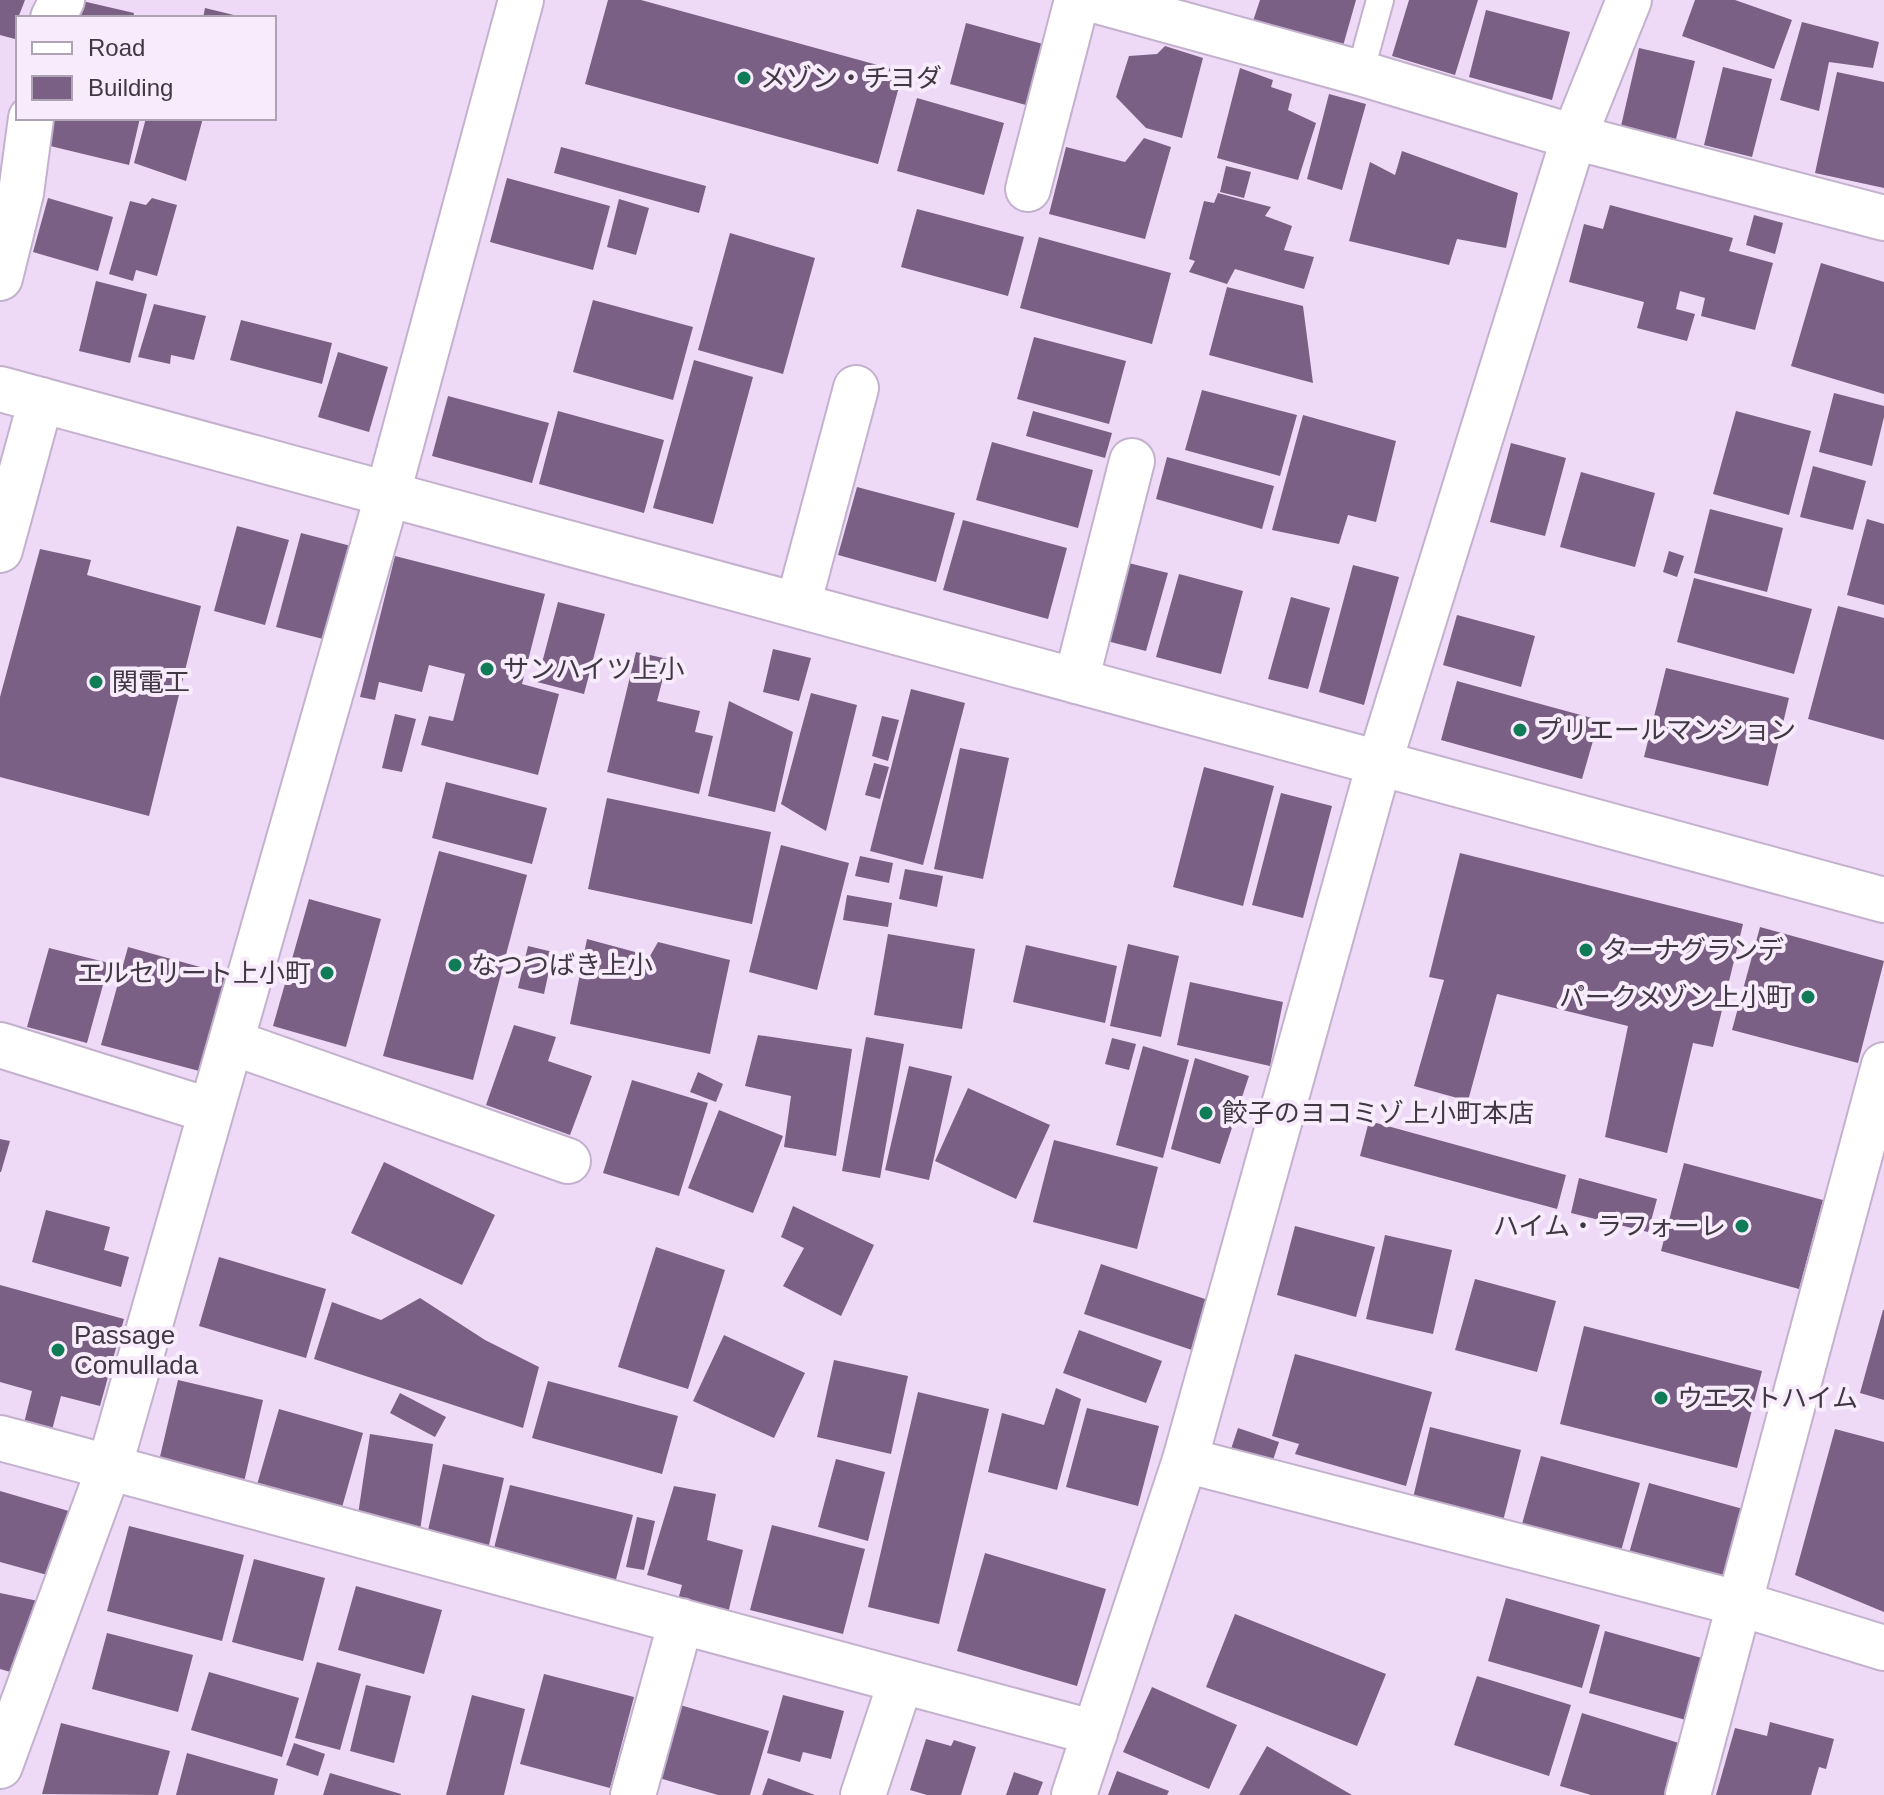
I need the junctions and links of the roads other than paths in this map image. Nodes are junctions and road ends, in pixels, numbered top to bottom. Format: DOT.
graph roads {
  1 [pos="521,0"];
  2 [pos="1077,0"];
  3 [pos="1094,0"];
  4 [pos="1380,0"];
  5 [pos="1629,0"];
  6 [pos="1360,73"];
  7 [pos="31,120"];
  8 [pos="1574,137"];
  9 [pos="1028,189"];
  10 [pos="1884,218"];
  11 [pos="0,278"];
  12 [pos="856,388"];
  13 [pos="21,395"];
  14 [pos="1132,461"];
  15 [pos="388,493"];
  16 [pos="0,550"];
  17 [pos="798,605"];
  18 [pos="1076,681"];
  19 [pos="1379,764"];
  20 [pos="1884,900"];
  21 [pos="231,1042"];
  22 [pos="0,1045"];
  23 [pos="1884,1065"];
  24 [pos="211,1111"];
  25 [pos="568,1161"];
  26 [pos="0,1438"];
  27 [pos="1185,1460"];
  28 [pos="109,1468"];
  29 [pos="1741,1604"];
  30 [pos="681,1621"];
  31 [pos="1884,1648"];
  32 [pos="901,1681"];
  33 [pos="1095,1733"];
  34 [pos="0,1766"];
  35 [pos="633,1795"];
  36 [pos="863,1795"];
  37 [pos="1074,1795"];
  38 [pos="1688,1795"];
  1 -- 15 [label="street"];
  2 -- 9 [label="street"];
  3 -- 6 [label="street"];
  4 -- 6 [label="lane"];
  5 -- 8 [label="street"];
  6 -- 8 [label="street"];
  7 -- 11 [label="street"];
  8 -- 10 [label="street"];
  8 -- 19 [label="street"];
  12 -- 17 [label="street"];
  13 -- 15 [label="street"];
  13 -- 16 [label="street"];
  14 -- 18 [label="street"];
  15 -- 17 [label="street"];
  15 -- 21 [label="street"];
  17 -- 18 [label="street"];
  18 -- 19 [label="street"];
  19 -- 20 [label="street"];
  19 -- 27 [label="street"];
  21 -- 24 [label="street"];
  21 -- 25 [label="street"];
  22 -- 24 [label="street"];
  23 -- 29 [label="street"];
  24 -- 28 [label="street"];
  26 -- 28 [label="street"];
  27 -- 29 [label="street"];
  27 -- 33 [label="street"];
  28 -- 30 [label="street"];
  28 -- 34 [label="street"];
  29 -- 31 [label="street"];
  29 -- 38 [label="street"];
  30 -- 32 [label="street"];
  30 -- 35 [label="street"];
  32 -- 33 [label="street"];
  32 -- 36 [label="street"];
  33 -- 37 [label="street"];
}
